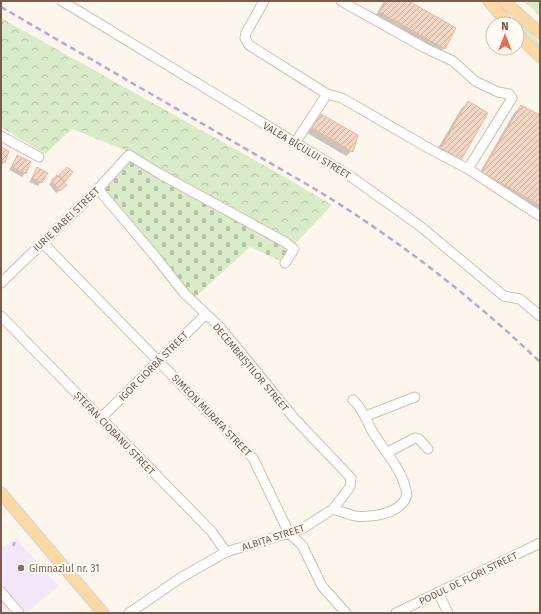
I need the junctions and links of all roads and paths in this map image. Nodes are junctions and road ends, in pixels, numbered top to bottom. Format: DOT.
graph roads {
  1 [pos="62,1"];
  2 [pos="81,1"];
  3 [pos="264,1"];
  4 [pos="341,1"];
  5 [pos="489,1"];
  6 [pos="504,1"];
  7 [pos="76,10"];
  8 [pos="501,16"];
  9 [pos="540,33"];
  10 [pos="525,42"];
  11 [pos="540,57"];
  12 [pos="327,94"];
  13 [pos="1,136"];
  14 [pos="296,143"];
  15 [pos="39,157"];
  16 [pos="468,169"];
  17 [pos="98,189"];
  18 [pos="540,216"];
  19 [pos="43,243"];
  20 [pos="284,263"];
  21 [pos="1,283"];
  22 [pos="206,314"];
  23 [pos="1,316"];
  24 [pos="540,316"];
  25 [pos="159,360"];
  26 [pos="415,397"];
  27 [pos="353,400"];
  28 [pos="366,416"];
  29 [pos="100,418"];
  30 [pos="428,449"];
  31 [pos="388,452"];
  32 [pos="1,493"];
  33 [pos="333,509"];
  34 [pos="289,533"];
  35 [pos="540,542"];
  36 [pos="226,552"];
  37 [pos="1,592"];
  38 [pos="438,592"];
  39 [pos="101,612"];
  40 [pos="19,613"];
  41 [pos="129,613"];
  42 [pos="346,613"];
  43 [pos="396,613"];
  44 [pos="448,613"];
  1 -- 7 [label="street, VALEA BÎCULUI STREET"];
  2 -- 7 [label="street"];
  3 -- 12 [label="street"];
  4 -- 16 [label="street"];
  5 -- 8 [label="main road"];
  6 -- 9 [label="main road"];
  7 -- 14 [label="street, VALEA BÎCULUI STREET"];
  10 -- 11 [label="main road"];
  12 -- 14 [label="street"];
  12 -- 16 [label="street"];
  13 -- 15 [label="street"];
  14 -- 24 [label="street, VALEA BÎCULUI STREET"];
  16 -- 18 [label="street"];
  17 -- 19 [label="street, IURIE BABEI STREET"];
  17 -- 20 [label="street, IURIE BABEI STREET"];
  17 -- 22 [label="street, DECEMBRIȘTILOR STREET"];
  19 -- 21 [label="street, IURIE BABEI STREET"];
  19 -- 25 [label="street, SIMEON MURAFA STREET"];
  22 -- 25 [label="street, IGOR CIORBĂ STREET"];
  22 -- 33 [label="street, DECEMBRIȘTILOR STREET"];
  23 -- 29 [label="street, ȘTEFAN CIOBANU STREET"];
  25 -- 29 [label="street, IGOR CIORBĂ STREET"];
  25 -- 34 [label="street, SIMEON MURAFA STREET"];
  26 -- 28 [label="street"];
  27 -- 28 [label="street"];
  28 -- 31 [label="street"];
  29 -- 36 [label="street, ȘTEFAN CIOBANU STREET"];
  30 -- 31 [label="street"];
  31 -- 33 [label="street"];
  32 -- 39 [label="main road"];
  33 -- 34 [label="street, ALBIȚA STREET"];
  34 -- 36 [label="street, ALBIȚA STREET"];
  34 -- 42 [label="street, SIMEON MURAFA STREET"];
  35 -- 38 [label="street, PODUL DE FLORI STREET"];
  36 -- 41 [label="street, ALBIȚA STREET"];
  37 -- 40 [label="street"];
  38 -- 43 [label="street, PODUL DE FLORI STREET"];
  38 -- 44 [label="street"];
}
